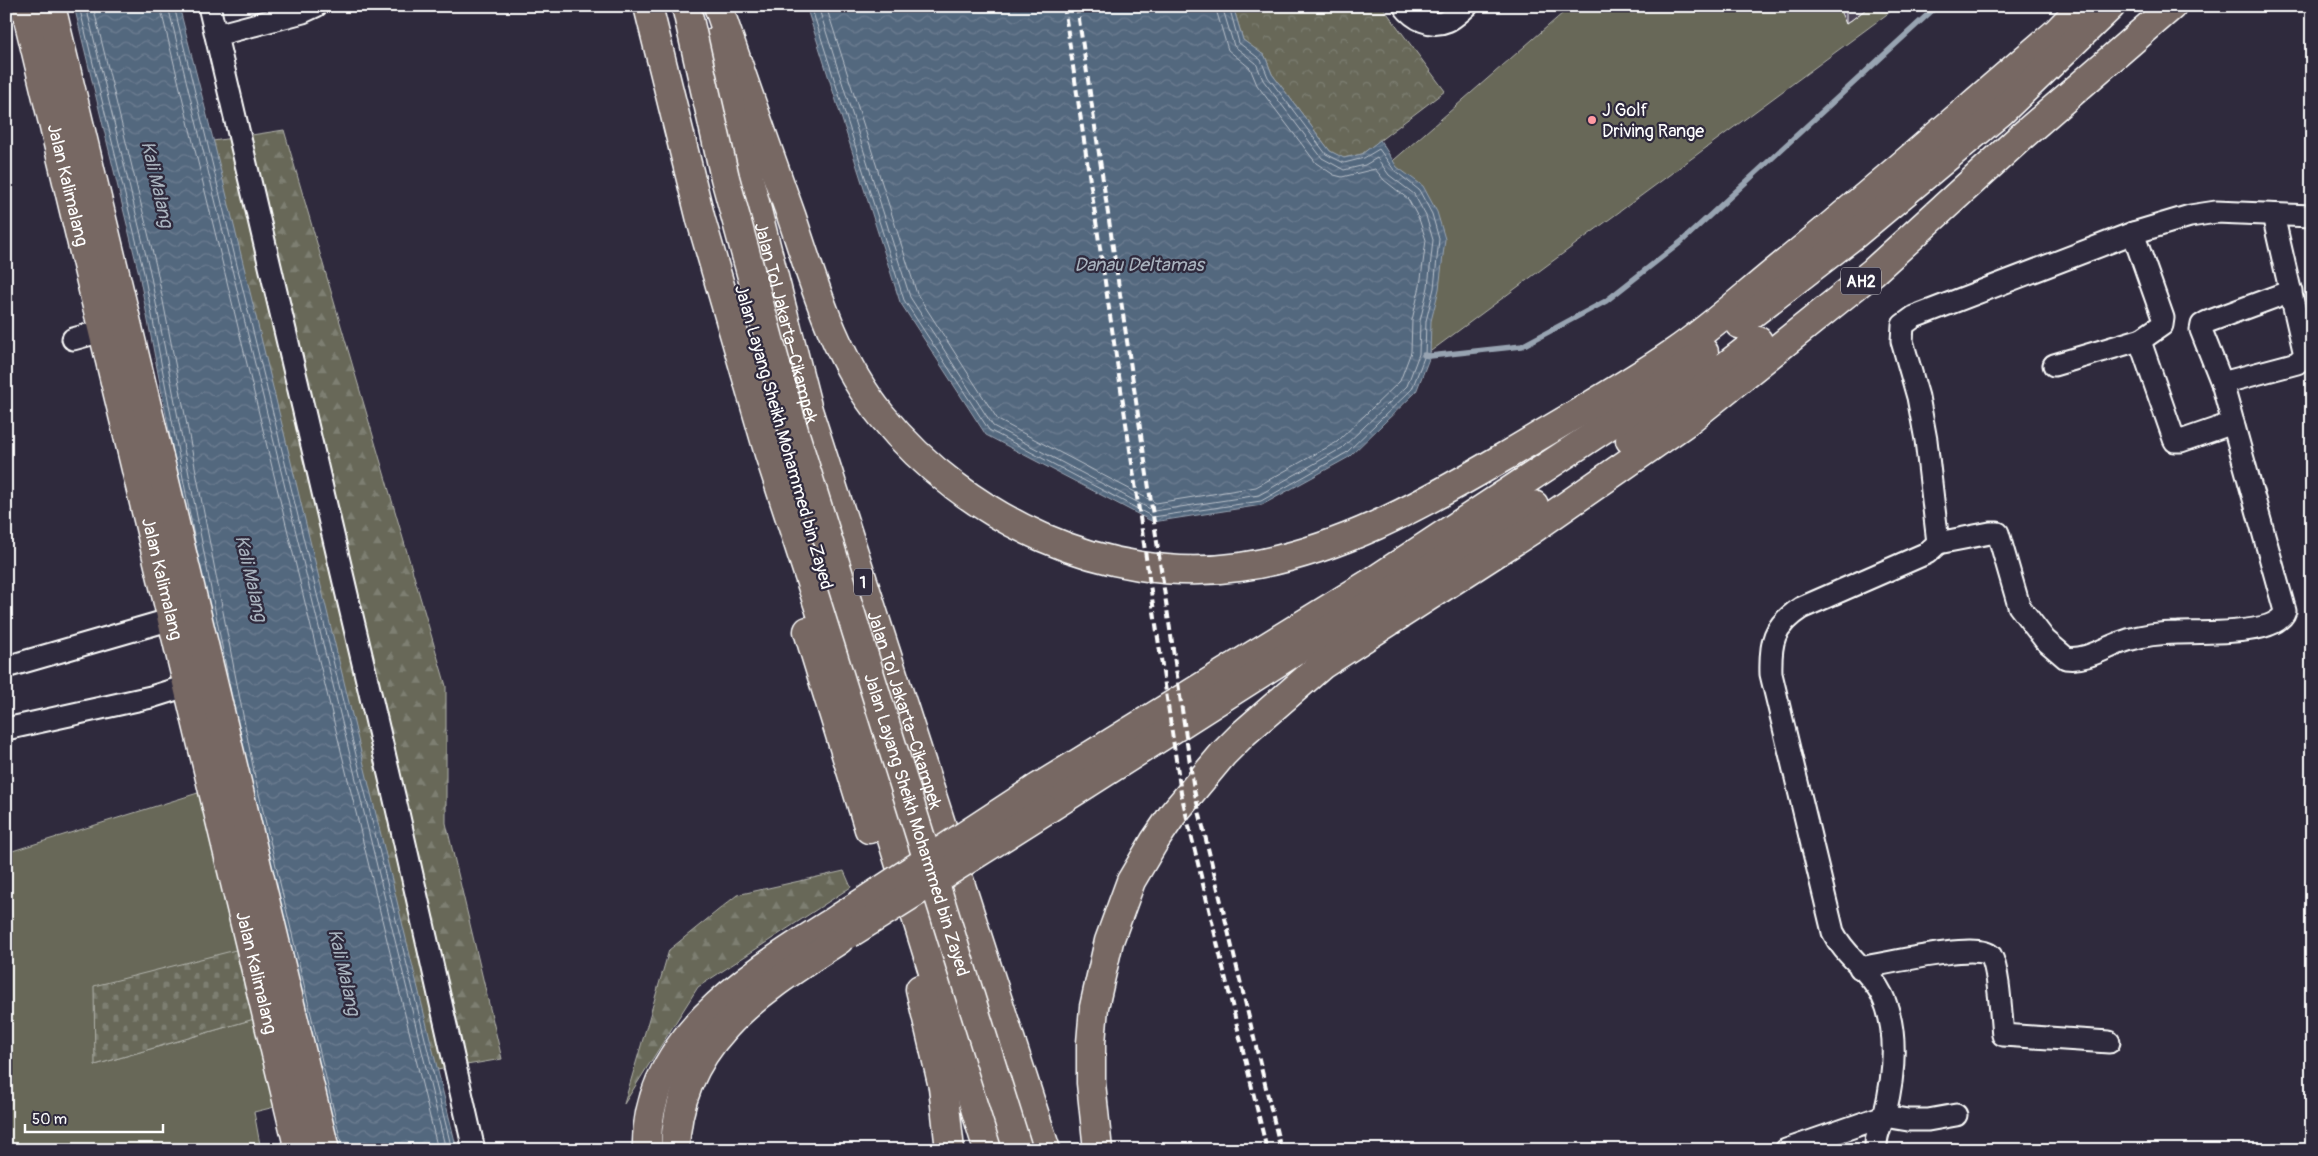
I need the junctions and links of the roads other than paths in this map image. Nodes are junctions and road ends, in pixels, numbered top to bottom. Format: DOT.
graph roads {
  1 [pos="25,6"];
  2 [pos="51,6"];
  3 [pos="209,6"];
  4 [pos="316,6"];
  5 [pos="648,6"];
  6 [pos="671,6"];
  7 [pos="686,6"];
  8 [pos="706,6"];
  9 [pos="718,6"];
  10 [pos="1404,6"];
  11 [pos="1467,6"];
  12 [pos="2082,6"];
  13 [pos="2110,6"];
  14 [pos="2145,6"];
  15 [pos="2172,6"];
  16 [pos="216,35"];
  17 [pos="2273,216"];
  18 [pos="2312,216"];
  19 [pos="2133,232"];
  20 [pos="2291,291"];
  21 [pos="115,328"];
  22 [pos="73,339"];
  23 [pos="2142,339"];
  24 [pos="2054,365"];
  25 [pos="2222,383"];
  26 [pos="2233,423"];
  27 [pos="769,454"];
  28 [pos="1523,524"];
  29 [pos="1938,543"];
  30 [pos="184,616"];
  31 [pos="6,667"];
  32 [pos="200,682"];
  33 [pos="6,730"];
  34 [pos="1041,800"];
  35 [pos="844,926"];
  36 [pos="1860,968"];
  37 [pos="2109,1042"];
  38 [pos="1956,1115"];
  39 [pos="1884,1116"];
  40 [pos="299,1150"];
  41 [pos="325,1150"];
  42 [pos="474,1150"];
  43 [pos="647,1150"];
  44 [pos="675,1150"];
  45 [pos="950,1150"];
  46 [pos="988,1150"];
  47 [pos="1001,1150"];
  48 [pos="1018,1150"];
  49 [pos="1046,1150"];
  50 [pos="1098,1150"];
  51 [pos="1786,1150"];
  52 [pos="1876,1150"];
  1 -- 21 [label="main road, Jalan Kalimalang"];
  2 -- 21 [label="main road, Jalan Kalimalang"];
  3 -- 16 [label="street"];
  4 -- 16 [label="street"];
  5 -- 27 [label="main road"];
  6 -- 47 [label="main road, Jalan Layang Sheikh Mohammed bin Zayed / 1, bridge"];
  7 -- 48 [label="main road, Jalan Layang Sheikh Mohammed bin Zayed / 1, bridge"];
  8 -- 49 [label="main road, Jalan Tol Jakarta–Cikampek / 1"];
  9 -- 12 [label="main road"];
  10 -- 11 [label="street"];
  13 -- 34 [label="main road"];
  14 -- 28 [label="main road, AH2"];
  15 -- 28 [label="main road, AH2"];
  16 -- 42 [label="street"];
  17 -- 18 [label="street"];
  17 -- 19 [label="street"];
  17 -- 20 [label="street"];
  19 -- 23 [label="street"];
  19 -- 29 [label="street"];
  20 -- 25 [label="street"];
  20 -- 25 [label="street"];
  21 -- 22 [label="street"];
  21 -- 30 [label="main road, Jalan Kalimalang"];
  23 -- 24 [label="street"];
  23 -- 26 [label="street"];
  25 -- 26 [label="street"];
  26 -- 29 [label="street"];
  27 -- 45 [label="main road"];
  27 -- 46 [label="main road"];
  28 -- 34 [label="main road"];
  28 -- 50 [label="main road"];
  29 -- 36 [label="street"];
  30 -- 31 [label="street"];
  30 -- 32 [label="main road, Jalan Kalimalang"];
  32 -- 33 [label="street"];
  32 -- 40 [label="main road, Jalan Kalimalang"];
  32 -- 41 [label="main road, Jalan Kalimalang"];
  34 -- 35 [label="main road, bridge"];
  35 -- 43 [label="main road"];
  35 -- 44 [label="main road"];
  36 -- 37 [label="street"];
  36 -- 39 [label="street"];
  38 -- 39 [label="street"];
  39 -- 51 [label="street"];
  39 -- 52 [label="street"];
}
